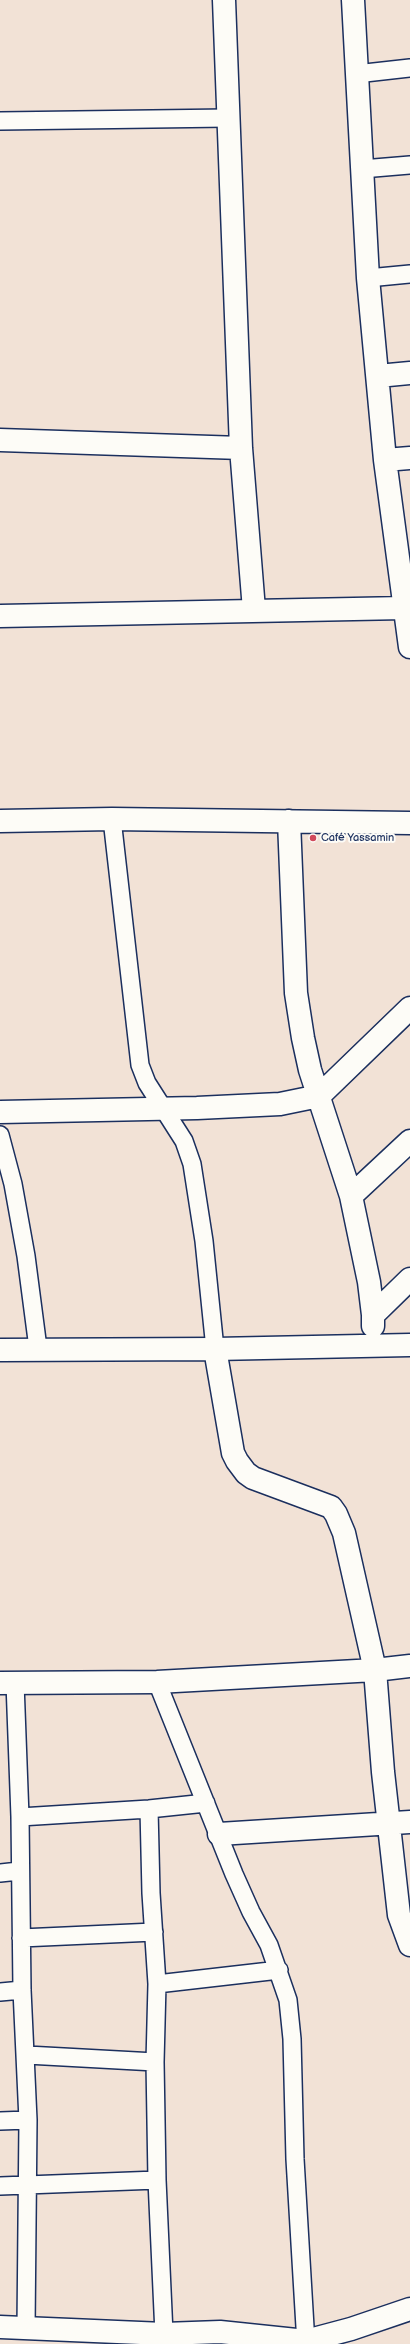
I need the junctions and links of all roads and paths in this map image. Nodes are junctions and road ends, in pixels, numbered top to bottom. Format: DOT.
graph roads {
  1 [pos="224,0"];
  2 [pos="352,0"];
  3 [pos="410,68"];
  4 [pos="356,74"];
  5 [pos="228,118"];
  6 [pos="0,121"];
  7 [pos="410,165"];
  8 [pos="362,169"];
  9 [pos="410,274"];
  10 [pos="368,278"];
  11 [pos="410,373"];
  12 [pos="378,376"];
  13 [pos="0,440"];
  14 [pos="241,448"];
  15 [pos="410,458"];
  16 [pos="385,460"];
  17 [pos="404,553"];
  18 [pos="404,608"];
  19 [pos="254,610"];
  20 [pos="0,616"];
  21 [pos="410,647"];
  22 [pos="112,819"];
  23 [pos="0,821"];
  24 [pos="289,821"];
  25 [pos="410,823"];
  26 [pos="410,1008"];
  27 [pos="319,1096"];
  28 [pos="162,1109"];
  29 [pos="0,1112"];
  30 [pos="0,1135"];
  31 [pos="410,1141"];
  32 [pos="351,1196"];
  33 [pos="410,1278"];
  34 [pos="373,1315"];
  35 [pos="374,1345"];
  36 [pos="410,1345"];
  37 [pos="38,1348"];
  38 [pos="0,1350"];
  39 [pos="215,1350"];
  40 [pos="410,1666"];
  41 [pos="375,1670"];
  42 [pos="157,1682"];
  43 [pos="7,1683"];
  44 [pos="206,1803"];
  45 [pos="149,1809"];
  46 [pos="20,1817"];
  47 [pos="410,1822"];
  48 [pos="388,1824"];
  49 [pos="219,1834"];
  50 [pos="19,1871"];
  51 [pos="0,1873"];
  52 [pos="154,1932"];
  53 [pos="21,1938"];
  54 [pos="410,1945"];
  55 [pos="279,1970"];
  56 [pos="156,1984"];
  57 [pos="22,1990"];
  58 [pos="0,1992"];
  59 [pos="27,2055"];
  60 [pos="155,2062"];
  61 [pos="28,2120"];
  62 [pos="0,2121"];
  63 [pos="157,2180"];
  64 [pos="29,2185"];
  65 [pos="0,2186"];
  66 [pos="410,2309"];
  67 [pos="0,2327"];
  68 [pos="26,2328"];
  69 [pos="164,2334"];
  70 [pos="306,2343"];
  1 -- 5 [label="street"];
  2 -- 4 [label="street"];
  3 -- 4 [label="lane"];
  4 -- 8 [label="street"];
  5 -- 6 [label="lane"];
  5 -- 14 [label="street"];
  7 -- 8 [label="lane"];
  8 -- 10 [label="street"];
  9 -- 10 [label="lane"];
  10 -- 12 [label="street"];
  11 -- 12 [label="street"];
  12 -- 16 [label="street"];
  13 -- 14 [label="street"];
  14 -- 19 [label="street"];
  15 -- 16 [label="street"];
  16 -- 17 [label="street"];
  17 -- 18 [label="street"];
  18 -- 19 [label="street"];
  18 -- 21 [label="street"];
  19 -- 20 [label="street"];
  22 -- 23 [label="street"];
  22 -- 24 [label="street"];
  22 -- 28 [label="lane"];
  24 -- 25 [label="street"];
  24 -- 27 [label="street"];
  26 -- 27 [label="street"];
  27 -- 28 [label="street"];
  27 -- 32 [label="street"];
  28 -- 29 [label="street"];
  28 -- 39 [label="lane"];
  30 -- 37 [label="lane"];
  31 -- 32 [label="street"];
  32 -- 34 [label="street"];
  33 -- 34 [label="street"];
  34 -- 35 [label="street"];
  35 -- 36 [label="street"];
  35 -- 39 [label="street"];
  37 -- 38 [label="street"];
  37 -- 39 [label="street"];
  39 -- 41 [label="street"];
  40 -- 41 [label="street"];
  41 -- 42 [label="street"];
  41 -- 48 [label="street"];
  42 -- 43 [label="street"];
  42 -- 44 [label="lane"];
  43 -- 46 [label="lane"];
  44 -- 45 [label="lane"];
  44 -- 49 [label="lane"];
  45 -- 46 [label="lane"];
  45 -- 52 [label="lane"];
  46 -- 50 [label="lane"];
  47 -- 48 [label="street"];
  48 -- 49 [label="street"];
  48 -- 54 [label="street"];
  49 -- 55 [label="lane"];
  50 -- 51 [label="lane"];
  50 -- 53 [label="lane"];
  52 -- 53 [label="lane"];
  52 -- 56 [label="lane"];
  53 -- 57 [label="lane"];
  55 -- 56 [label="lane"];
  55 -- 70 [label="lane"];
  56 -- 60 [label="lane"];
  57 -- 58 [label="lane"];
  57 -- 59 [label="lane"];
  59 -- 60 [label="lane"];
  59 -- 61 [label="lane"];
  60 -- 63 [label="lane"];
  61 -- 62 [label="lane"];
  61 -- 64 [label="lane"];
  63 -- 64 [label="lane"];
  63 -- 69 [label="lane"];
  64 -- 65 [label="lane"];
  64 -- 68 [label="lane"];
  66 -- 70 [label="street"];
  67 -- 68 [label="street"];
  68 -- 69 [label="street"];
  69 -- 70 [label="street"];
}
